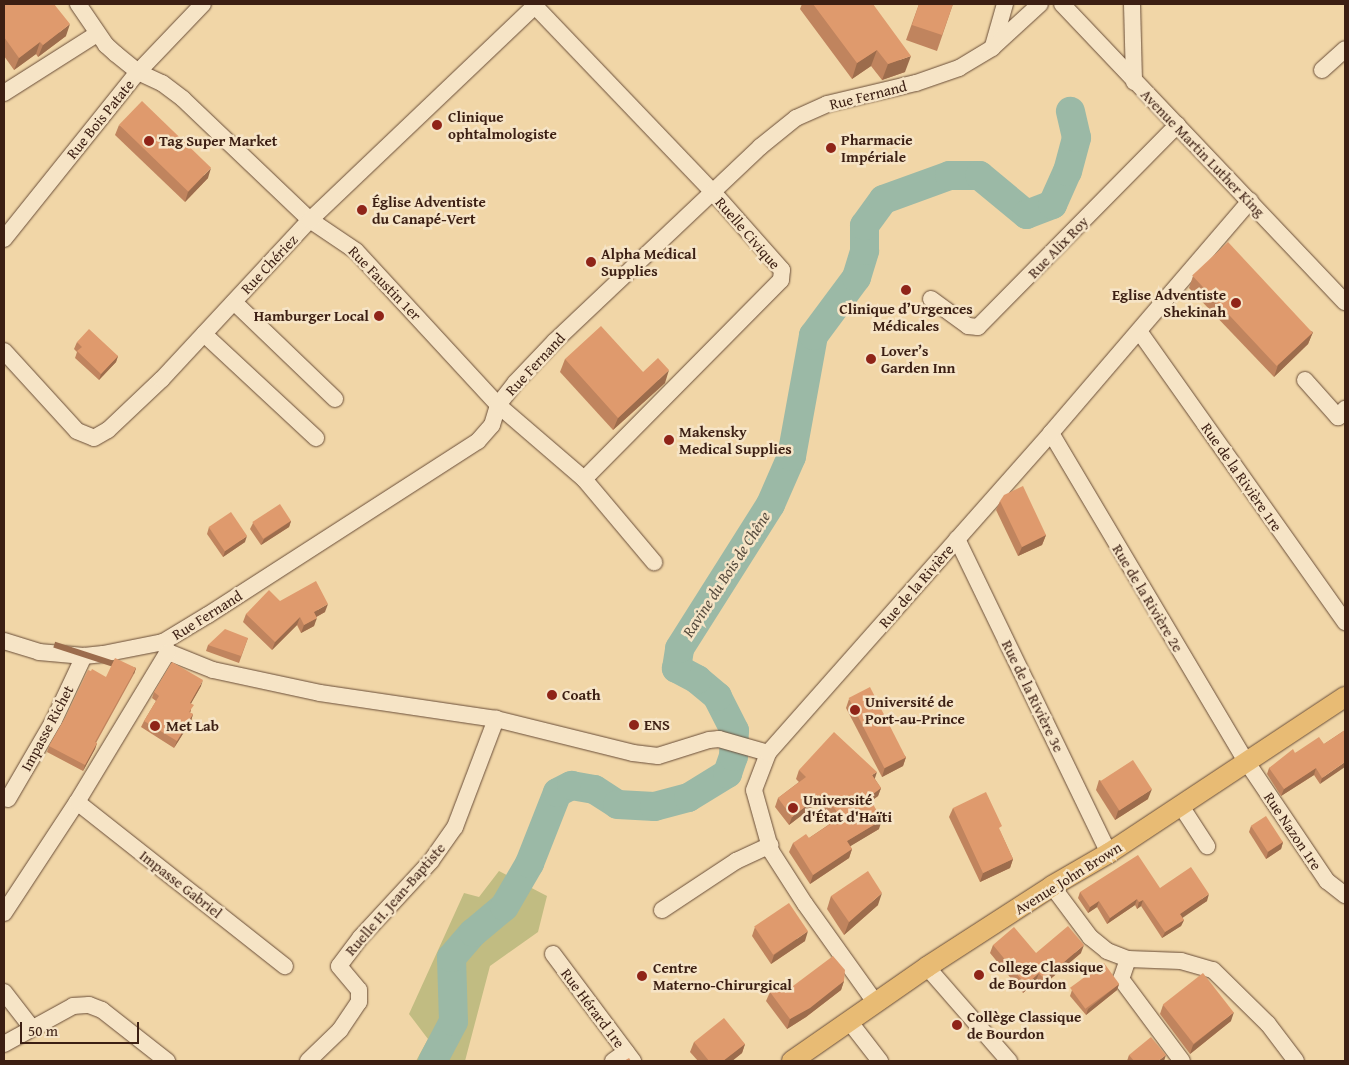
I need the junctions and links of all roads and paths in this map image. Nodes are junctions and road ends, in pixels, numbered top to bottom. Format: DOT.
graph roads {
  1 [pos="78,4"];
  2 [pos="203,4"];
  3 [pos="1005,4"];
  4 [pos="1040,4"];
  5 [pos="1062,4"];
  6 [pos="1132,4"];
  7 [pos="536,5"];
  8 [pos="98,34"];
  9 [pos="992,48"];
  10 [pos="1345,49"];
  11 [pos="1322,70"];
  12 [pos="138,72"];
  13 [pos="1134,82"];
  14 [pos="4,93"];
  15 [pos="1177,125"];
  16 [pos="713,192"];
  17 [pos="1250,201"];
  18 [pos="310,220"];
  19 [pos="4,239"];
  20 [pos="931,299"];
  21 [pos="234,302"];
  22 [pos="1345,302"];
  23 [pos="1140,331"];
  24 [pos="204,334"];
  25 [pos="4,351"];
  26 [pos="1305,380"];
  27 [pos="336,399"];
  28 [pos="498,405"];
  29 [pos="1345,409"];
  30 [pos="1051,433"];
  31 [pos="316,438"];
  32 [pos="584,479"];
  33 [pos="957,539"];
  34 [pos="654,562"];
  35 [pos="1345,622"];
  36 [pos="4,641"];
  37 [pos="165,647"];
  38 [pos="84,656"];
  39 [pos="1345,697"];
  40 [pos="496,719"];
  41 [pos="768,753"];
  42 [pos="1246,761"];
  43 [pos="8,799"];
  44 [pos="77,802"];
  45 [pos="1181,806"];
  46 [pos="770,845"];
  47 [pos="1207,846"];
  48 [pos="1109,853"];
  49 [pos="1052,886"];
  50 [pos="1345,895"];
  51 [pos="662,910"];
  52 [pos="4,914"];
  53 [pos="553,954"];
  54 [pos="1128,959"];
  55 [pos="285,966"];
  56 [pos="927,967"];
  57 [pos="4,992"];
  58 [pos="875,1002"];
  59 [pos="849,1021"];
  60 [pos="32,1028"];
  61 [pos="4,1044"];
  62 [pos="624,1058"];
  63 [pos="168,1061"];
  64 [pos="308,1061"];
  65 [pos="793,1061"];
  66 [pos="880,1061"];
  67 [pos="1009,1061"];
  68 [pos="1182,1061"];
  69 [pos="1296,1061"];
  1 -- 8 [label="street, Rue Faustin 1er"];
  2 -- 12 [label="street, Rue Bois Patate"];
  3 -- 9 [label="street"];
  4 -- 9 [label="street, Rue Fernand"];
  5 -- 13 [label="street, Avenue Martin Luther King"];
  6 -- 13 [label="street"];
  7 -- 16 [label="street, Ruelle Civique"];
  7 -- 18 [label="street, Rue Chériez"];
  8 -- 12 [label="street, Rue Faustin 1er"];
  8 -- 14 [label="street"];
  9 -- 16 [label="street, Rue Fernand"];
  10 -- 11 [label="street"];
  12 -- 18 [label="street, Rue Faustin 1er"];
  12 -- 19 [label="street, Rue Bois Patate"];
  13 -- 15 [label="street, Avenue Martin Luther King"];
  15 -- 17 [label="street, Avenue Martin Luther King"];
  15 -- 20 [label="street, Rue Alix Roy"];
  16 -- 28 [label="street, Rue Fernand"];
  16 -- 32 [label="street, Ruelle Civique"];
  17 -- 22 [label="street, Avenue Martin Luther King"];
  17 -- 23 [label="street, Rue de la Rivière"];
  18 -- 21 [label="street, Rue Chériez"];
  18 -- 28 [label="street, Rue Faustin 1er"];
  21 -- 24 [label="street, Rue Chériez"];
  21 -- 27 [label="street"];
  23 -- 30 [label="street, Rue de la Rivière"];
  23 -- 35 [label="street, Rue de la Rivière 1re"];
  24 -- 25 [label="street, Rue Chériez"];
  24 -- 31 [label="street"];
  26 -- 29 [label="street"];
  28 -- 32 [label="street, Rue Faustin 1er"];
  28 -- 37 [label="street, Rue Fernand"];
  30 -- 33 [label="street, Rue de la Rivière"];
  30 -- 42 [label="street, Rue de la Rivière 2e"];
  32 -- 34 [label="street, Rue Faustin 1er"];
  33 -- 41 [label="street, Rue de la Rivière"];
  33 -- 48 [label="street, Rue de la Rivière 3e"];
  36 -- 38 [label="street, Rue Fernand"];
  37 -- 38 [label="street, Rue Fernand"];
  37 -- 40 [label="street"];
  37 -- 44 [label="street"];
  38 -- 43 [label="street, Impasse Richet"];
  39 -- 42 [label="main road, Avenue John Brown"];
  40 -- 41 [label="street"];
  40 -- 64 [label="street, Ruelle H. Jean-Baptiste"];
  41 -- 46 [label="street, Rue de la Rivière"];
  42 -- 45 [label="main road, Avenue John Brown"];
  42 -- 50 [label="street, Rue Nazon 1re"];
  44 -- 52 [label="street"];
  44 -- 55 [label="street, Impasse Gabriel"];
  45 -- 47 [label="street"];
  45 -- 48 [label="main road, Avenue John Brown"];
  46 -- 51 [label="street"];
  46 -- 58 [label="street, Rue de la Rivière"];
  48 -- 49 [label="main road, Avenue John Brown"];
  49 -- 54 [label="street"];
  49 -- 56 [label="main road, Avenue John Brown"];
  53 -- 62 [label="street, Rue Hérard 1re"];
  54 -- 68 [label="street"];
  54 -- 69 [label="street"];
  56 -- 58 [label="main road, Avenue John Brown"];
  56 -- 67 [label="street"];
  57 -- 60 [label="street"];
  58 -- 59 [label="main road, Avenue John Brown"];
  59 -- 65 [label="main road, Avenue John Brown"];
  59 -- 66 [label="street"];
  60 -- 61 [label="street"];
  60 -- 63 [label="street"];
}
